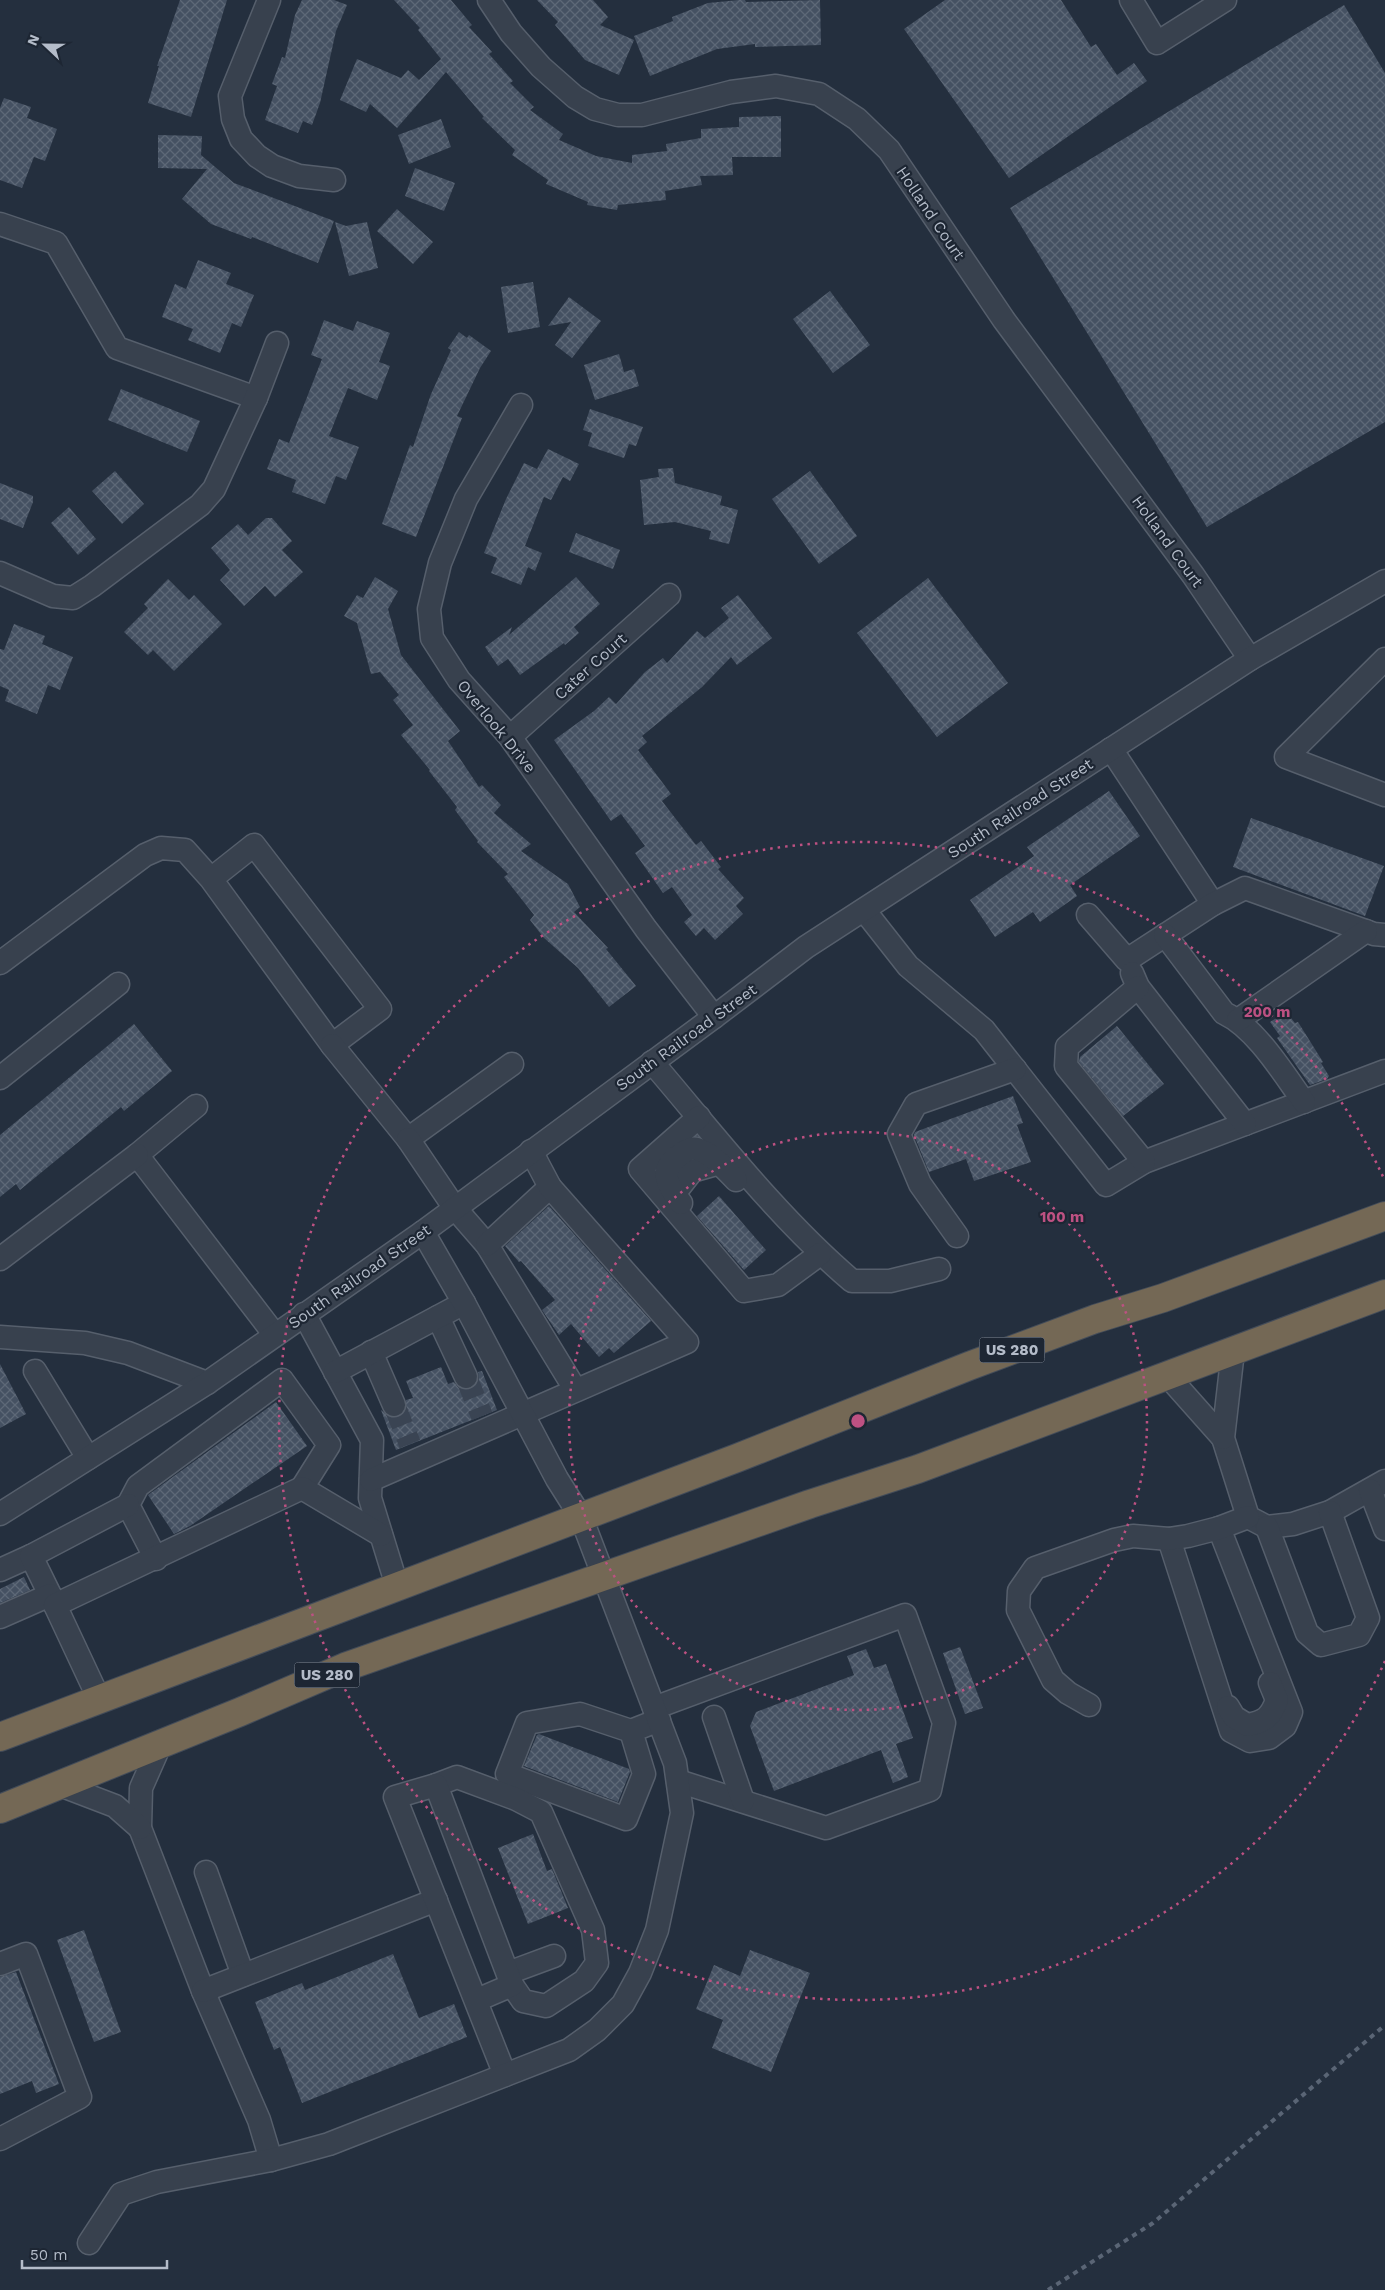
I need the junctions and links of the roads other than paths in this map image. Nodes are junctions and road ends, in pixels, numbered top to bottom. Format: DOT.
graph roads {
  1 [pos="269,0"];
  2 [pos="489,0"];
  3 [pos="1131,0"];
  4 [pos="1225,0"];
  5 [pos="334,180"];
  6 [pos="0,224"];
  7 [pos="277,343"];
  8 [pos="256,398"];
  9 [pos="521,405"];
  10 [pos="0,573"];
  11 [pos="1385,581"];
  12 [pos="670,595"];
  13 [pos="1250,658"];
  14 [pos="1385,659"];
  15 [pos="510,737"];
  16 [pos="1111,749"];
  17 [pos="1385,795"];
  18 [pos="211,879"];
  19 [pos="1213,904"];
  20 [pos="864,910"];
  21 [pos="1088,915"];
  22 [pos="1375,934"];
  23 [pos="1165,935"];
  24 [pos="1126,960"];
  25 [pos="0,963"];
  26 [pos="118,984"];
  27 [pos="1138,987"];
  28 [pos="714,1017"];
  29 [pos="1238,1020"];
  30 [pos="332,1045"];
  31 [pos="652,1062"];
  32 [pos="512,1064"];
  33 [pos="1015,1069"];
  34 [pos="1385,1071"];
  35 [pos="0,1078"];
  36 [pos="1304,1102"];
  37 [pos="196,1106"];
  38 [pos="699,1117"];
  39 [pos="1245,1124"];
  40 [pos="408,1139"];
  41 [pos="531,1151"];
  42 [pos="137,1155"];
  43 [pos="1144,1162"];
  44 [pos="550,1187"];
  45 [pos="770,1200"];
  46 [pos="454,1207"];
  47 [pos="1385,1216"];
  48 [pos="423,1232"];
  49 [pos="957,1236"];
  50 [pos="488,1245"];
  51 [pos="820,1254"];
  52 [pos="0,1259"];
  53 [pos="718,1263"];
  54 [pos="939,1269"];
  55 [pos="1385,1294"];
  56 [pos="464,1303"];
  57 [pos="304,1314"];
  58 [pos="438,1317"];
  59 [pos="275,1335"];
  60 [pos="0,1337"];
  61 [pos="1233,1351"];
  62 [pos="371,1352"];
  63 [pos="35,1371"];
  64 [pos="335,1372"];
  65 [pos="1167,1376"];
  66 [pos="466,1377"];
  67 [pos="207,1383"];
  68 [pos="575,1390"];
  69 [pos="394,1405"];
  70 [pos="523,1413"];
  71 [pos="1223,1438"];
  72 [pos="88,1458"];
  73 [pos="371,1480"];
  74 [pos="1377,1486"];
  75 [pos="302,1488"];
  76 [pos="128,1505"];
  77 [pos="1330,1512"];
  78 [pos="0,1514"];
  79 [pos="581,1517"];
  80 [pos="1257,1522"];
  81 [pos="1219,1528"];
  82 [pos="1385,1529"];
  83 [pos="381,1535"];
  84 [pos="1169,1539"];
  85 [pos="31,1556"];
  86 [pos="156,1558"];
  87 [pos="0,1570"];
  88 [pos="603,1577"];
  89 [pos="397,1586"];
  90 [pos="53,1600"];
  91 [pos="0,1617"];
  92 [pos="99,1699"];
  93 [pos="1088,1705"];
  94 [pos="656,1714"];
  95 [pos="714,1717"];
  96 [pos="631,1731"];
  97 [pos="0,1737"];
  98 [pos="160,1745"];
  99 [pos="678,1780"];
  100 [pos="436,1784"];
  101 [pos="60,1785"];
  102 [pos="743,1801"];
  103 [pos="0,1809"];
  104 [pos="140,1828"];
  105 [pos="206,1872"];
  106 [pos="436,1900"];
  107 [pos="554,1956"];
  108 [pos="0,1964"];
  109 [pos="243,1975"];
  110 [pos="510,1979"];
  111 [pos="203,1991"];
  112 [pos="477,2000"];
  113 [pos="505,2075"];
  114 [pos="0,2139"];
  115 [pos="271,2160"];
  116 [pos="89,2243"];
  1 -- 5 [label="street"];
  2 -- 13 [label="street, Holland Court"];
  3 -- 4 [label="street"];
  6 -- 8 [label="street"];
  7 -- 8 [label="street"];
  8 -- 10 [label="street"];
  9 -- 15 [label="street, Overlook Drive"];
  11 -- 13 [label="street, South Railroad Street"];
  12 -- 15 [label="street, Cater Court"];
  13 -- 16 [label="street, South Railroad Street"];
  14 -- 17 [label="street"];
  15 -- 28 [label="street, Overlook Drive"];
  16 -- 19 [label="street"];
  16 -- 20 [label="street, South Railroad Street"];
  18 -- 25 [label="street"];
  18 -- 30 [label="street"];
  18 -- 30 [label="street"];
  19 -- 22 [label="street"];
  19 -- 23 [label="street"];
  20 -- 28 [label="street, South Railroad Street"];
  20 -- 33 [label="street"];
  21 -- 24 [label="street"];
  22 -- 29 [label="street"];
  23 -- 24 [label="street"];
  23 -- 29 [label="street"];
  24 -- 27 [label="street"];
  26 -- 35 [label="street"];
  27 -- 39 [label="street"];
  27 -- 43 [label="street"];
  28 -- 31 [label="street, South Railroad Street"];
  29 -- 36 [label="street"];
  30 -- 40 [label="street"];
  31 -- 38 [label="street"];
  31 -- 41 [label="street, South Railroad Street"];
  32 -- 40 [label="street"];
  33 -- 43 [label="street"];
  33 -- 49 [label="street"];
  34 -- 36 [label="street"];
  36 -- 39 [label="street"];
  37 -- 42 [label="street"];
  38 -- 45 [label="street"];
  38 -- 53 [label="street"];
  39 -- 43 [label="street"];
  40 -- 46 [label="street"];
  41 -- 44 [label="street"];
  41 -- 46 [label="street, South Railroad Street"];
  42 -- 52 [label="street"];
  42 -- 59 [label="street"];
  44 -- 50 [label="street"];
  44 -- 68 [label="street"];
  45 -- 51 [label="street"];
  45 -- 53 [label="street"];
  46 -- 48 [label="street, South Railroad Street"];
  46 -- 50 [label="street"];
  47 -- 79 [label="highway, US 280"];
  48 -- 56 [label="street"];
  48 -- 57 [label="street, South Railroad Street"];
  50 -- 68 [label="street"];
  51 -- 53 [label="street"];
  51 -- 54 [label="street"];
  55 -- 61 [label="highway, US 280"];
  56 -- 58 [label="street"];
  56 -- 70 [label="street"];
  57 -- 59 [label="street, South Railroad Street"];
  57 -- 64 [label="street"];
  58 -- 62 [label="street"];
  58 -- 66 [label="street"];
  59 -- 67 [label="street, South Railroad Street"];
  60 -- 67 [label="street"];
  61 -- 65 [label="highway, US 280"];
  61 -- 71 [label="street"];
  62 -- 64 [label="street"];
  62 -- 69 [label="street"];
  63 -- 72 [label="street"];
  64 -- 73 [label="street"];
  65 -- 71 [label="street"];
  65 -- 88 [label="highway, US 280"];
  67 -- 72 [label="street, South Railroad Street"];
  68 -- 70 [label="street"];
  70 -- 73 [label="street"];
  70 -- 79 [label="street"];
  71 -- 80 [label="street"];
  72 -- 78 [label="street, South Railroad Street"];
  73 -- 83 [label="street"];
  74 -- 77 [label="street"];
  74 -- 82 [label="street"];
  75 -- 76 [label="street"];
  75 -- 83 [label="street"];
  75 -- 86 [label="street"];
  76 -- 85 [label="street"];
  76 -- 86 [label="street"];
  77 -- 80 [label="street"];
  77 -- 80 [label="street"];
  79 -- 88 [label="street"];
  79 -- 89 [label="highway, US 280"];
  80 -- 81 [label="street"];
  81 -- 84 [label="street"];
  81 -- 84 [label="street"];
  83 -- 89 [label="street"];
  84 -- 93 [label="street"];
  85 -- 87 [label="street"];
  85 -- 90 [label="street"];
  86 -- 90 [label="street"];
  88 -- 94 [label="street"];
  88 -- 98 [label="highway, US 280"];
  89 -- 92 [label="highway, US 280"];
  90 -- 91 [label="street"];
  90 -- 92 [label="street"];
  92 -- 97 [label="highway, US 280"];
  94 -- 96 [label="street"];
  94 -- 99 [label="street"];
  94 -- 102 [label="street"];
  95 -- 102 [label="street"];
  96 -- 96 [label="street"];
  98 -- 101 [label="highway, US 280"];
  98 -- 104 [label="street"];
  99 -- 102 [label="street"];
  99 -- 113 [label="street"];
  100 -- 106 [label="street"];
  100 -- 110 [label="street"];
  100 -- 110 [label="street"];
  101 -- 103 [label="highway, US 280"];
  101 -- 104 [label="street"];
  104 -- 111 [label="street"];
  105 -- 109 [label="street"];
  106 -- 109 [label="street"];
  106 -- 112 [label="street"];
  107 -- 110 [label="street"];
  108 -- 114 [label="street"];
  109 -- 111 [label="street"];
  110 -- 112 [label="street"];
  111 -- 115 [label="street"];
  112 -- 113 [label="street"];
  113 -- 115 [label="street"];
  115 -- 116 [label="street"];
}
